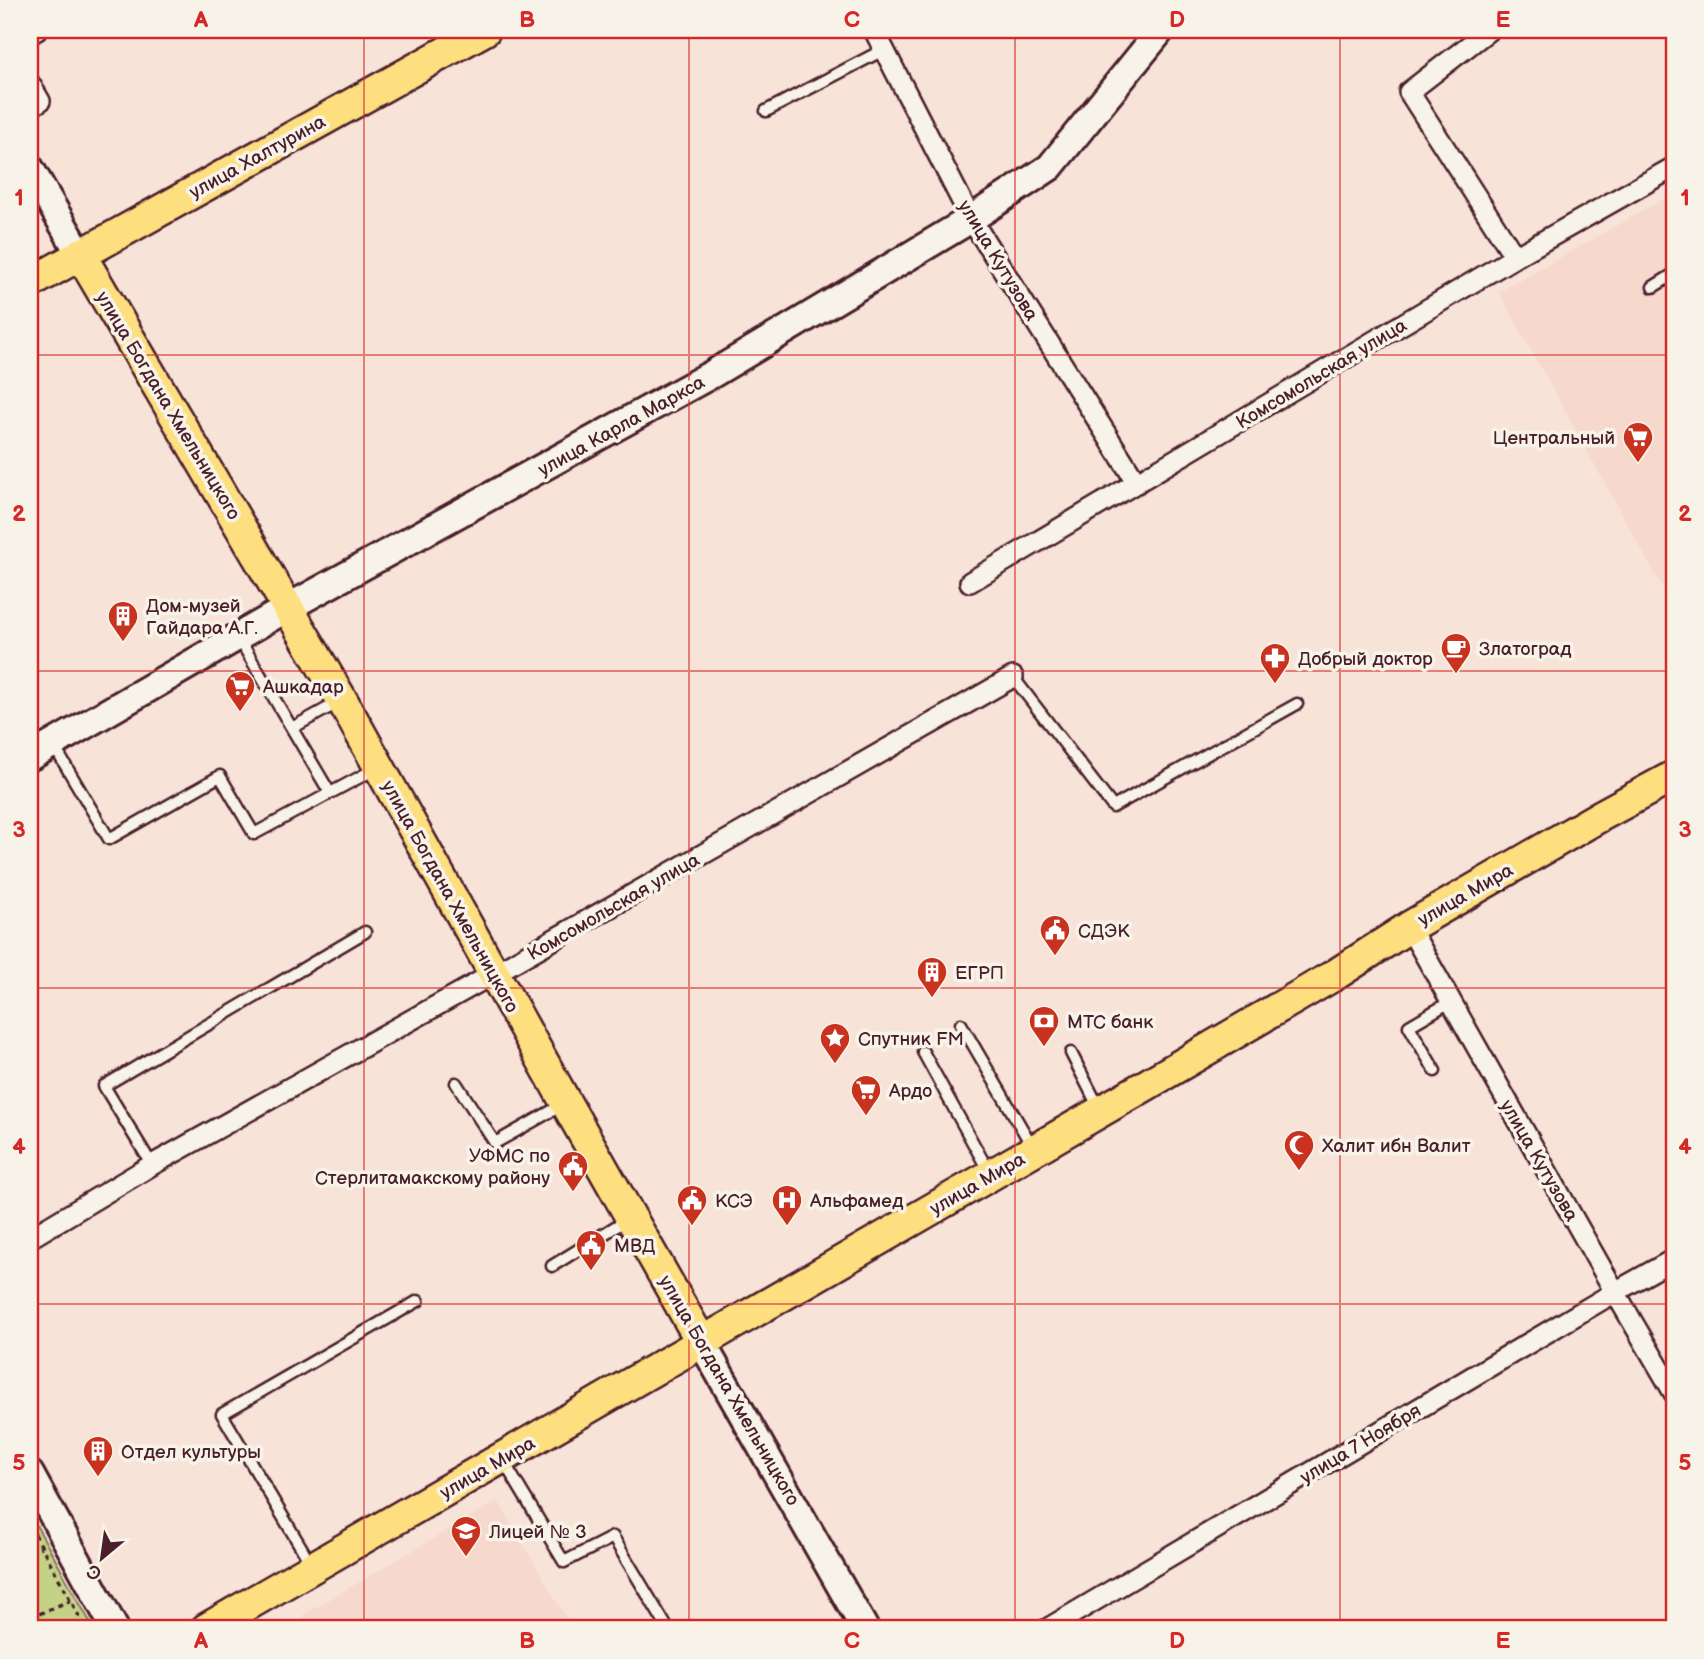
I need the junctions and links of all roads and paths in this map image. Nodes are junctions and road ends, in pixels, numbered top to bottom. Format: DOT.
graph roads {
  1 [pos="37,30"];
  2 [pos="485,30"];
  3 [pos="874,30"];
  4 [pos="1161,30"];
  5 [pos="1489,30"];
  6 [pos="30,34"];
  7 [pos="885,48"];
  8 [pos="30,84"];
  9 [pos="30,107"];
  10 [pos="766,111"];
  11 [pos="30,167"];
  12 [pos="1674,167"];
  13 [pos="971,219"];
  14 [pos="80,254"];
  15 [pos="1515,257"];
  16 [pos="1674,274"];
  17 [pos="30,283"];
  18 [pos="1653,287"];
  19 [pos="1137,483"];
  20 [pos="970,582"];
  21 [pos="289,607"];
  22 [pos="238,636"];
  23 [pos="1013,677"];
  24 [pos="342,700"];
  25 [pos="1297,704"];
  26 [pos="292,729"];
  27 [pos="53,743"];
  28 [pos="30,757"];
  29 [pos="379,767"];
  30 [pos="1674,776"];
  31 [pos="330,793"];
  32 [pos="1409,927"];
  33 [pos="365,932"];
  34 [pos="495,973"];
  35 [pos="1450,1002"];
  36 [pos="961,1024"];
  37 [pos="923,1052"];
  38 [pos="1071,1053"];
  39 [pos="1435,1071"];
  40 [pos="456,1083"];
  41 [pos="566,1102"];
  42 [pos="1101,1112"];
  43 [pos="1034,1150"];
  44 [pos="152,1165"];
  45 [pos="991,1175"];
  46 [pos="631,1217"];
  47 [pos="30,1237"];
  48 [pos="1674,1259"];
  49 [pos="552,1266"];
  50 [pos="1615,1292"];
  51 [pos="418,1301"];
  52 [pos="702,1343"];
  53 [pos="1674,1393"];
  54 [pos="502,1458"];
  55 [pos="30,1474"];
  56 [pos="30,1525"];
  57 [pos="41,1547"];
  58 [pos="30,1552"];
  59 [pos="313,1567"];
  60 [pos="71,1600"];
  61 [pos="30,1618"];
  62 [pos="86,1629"];
  63 [pos="115,1629"];
  64 [pos="206,1629"];
  65 [pos="668,1629"];
  66 [pos="865,1629"];
  67 [pos="1046,1629"];
  1 -- 6 [label="street"];
  2 -- 14 [label="main road, улица Халтурина"];
  3 -- 7 [label="street, улица Кутузова"];
  4 -- 13 [label="street, улица Карла Маркса"];
  5 -- 15 [label="street"];
  7 -- 10 [label="lane"];
  7 -- 13 [label="street, улица Кутузова"];
  8 -- 9 [label="street"];
  11 -- 14 [label="street, улица Богдана Хмельницкого"];
  12 -- 15 [label="street, Комсомольская улица"];
  13 -- 19 [label="street, улица Кутузова"];
  13 -- 21 [label="street, улица Карла Маркса"];
  14 -- 17 [label="main road, улица Халтурина"];
  14 -- 21 [label="main road, улица Богдана Хмельницкого"];
  15 -- 19 [label="street, Комсомольская улица"];
  16 -- 18 [label="lane"];
  19 -- 20 [label="street, Комсомольская улица"];
  21 -- 22 [label="street, улица Карла Маркса"];
  21 -- 24 [label="main road, улица Богдана Хмельницкого"];
  22 -- 26 [label="lane"];
  22 -- 27 [label="street, улица Карла Маркса"];
  23 -- 25 [label="lane"];
  23 -- 34 [label="street, Комсомольская улица"];
  24 -- 26 [label="lane"];
  24 -- 29 [label="main road, улица Богдана Хмельницкого"];
  26 -- 31 [label="lane"];
  27 -- 28 [label="street, улица Карла Маркса"];
  27 -- 31 [label="lane"];
  29 -- 31 [label="lane"];
  29 -- 34 [label="main road, улица Богдана Хмельницкого"];
  30 -- 32 [label="main road, улица Мира"];
  32 -- 35 [label="street, улица Кутузова"];
  32 -- 42 [label="main road, улица Мира"];
  33 -- 44 [label="lane"];
  34 -- 41 [label="main road, улица Богдана Хмельницкого"];
  34 -- 44 [label="street, Комсомольская улица"];
  35 -- 39 [label="lane"];
  35 -- 50 [label="street, улица Кутузова"];
  36 -- 43 [label="lane"];
  37 -- 45 [label="lane"];
  38 -- 42 [label="lane"];
  40 -- 41 [label="lane"];
  41 -- 46 [label="main road, улица Богдана Хмельницкого"];
  42 -- 43 [label="main road, улица Мира"];
  43 -- 45 [label="main road, улица Мира"];
  44 -- 47 [label="street, Комсомольская улица"];
  45 -- 52 [label="main road, улица Мира"];
  46 -- 49 [label="lane"];
  46 -- 52 [label="main road, улица Богдана Хмельницкого"];
  48 -- 50 [label="street, улица 7 Ноября"];
  50 -- 53 [label="street, улица Кутузова"];
  50 -- 67 [label="street, улица 7 Ноября"];
  51 -- 59 [label="lane"];
  52 -- 54 [label="main road, улица Мира"];
  52 -- 66 [label="street, улица Богдана Хмельницкого"];
  54 -- 59 [label="main road, улица Мира"];
  54 -- 65 [label="lane"];
  55 -- 63 [label="street"];
  56 -- 57 [label="path"];
  57 -- 58 [label="path"];
  57 -- 60 [label="path"];
  59 -- 64 [label="main road, улица Мира"];
  60 -- 61 [label="path"];
  60 -- 62 [label="path"];
}
